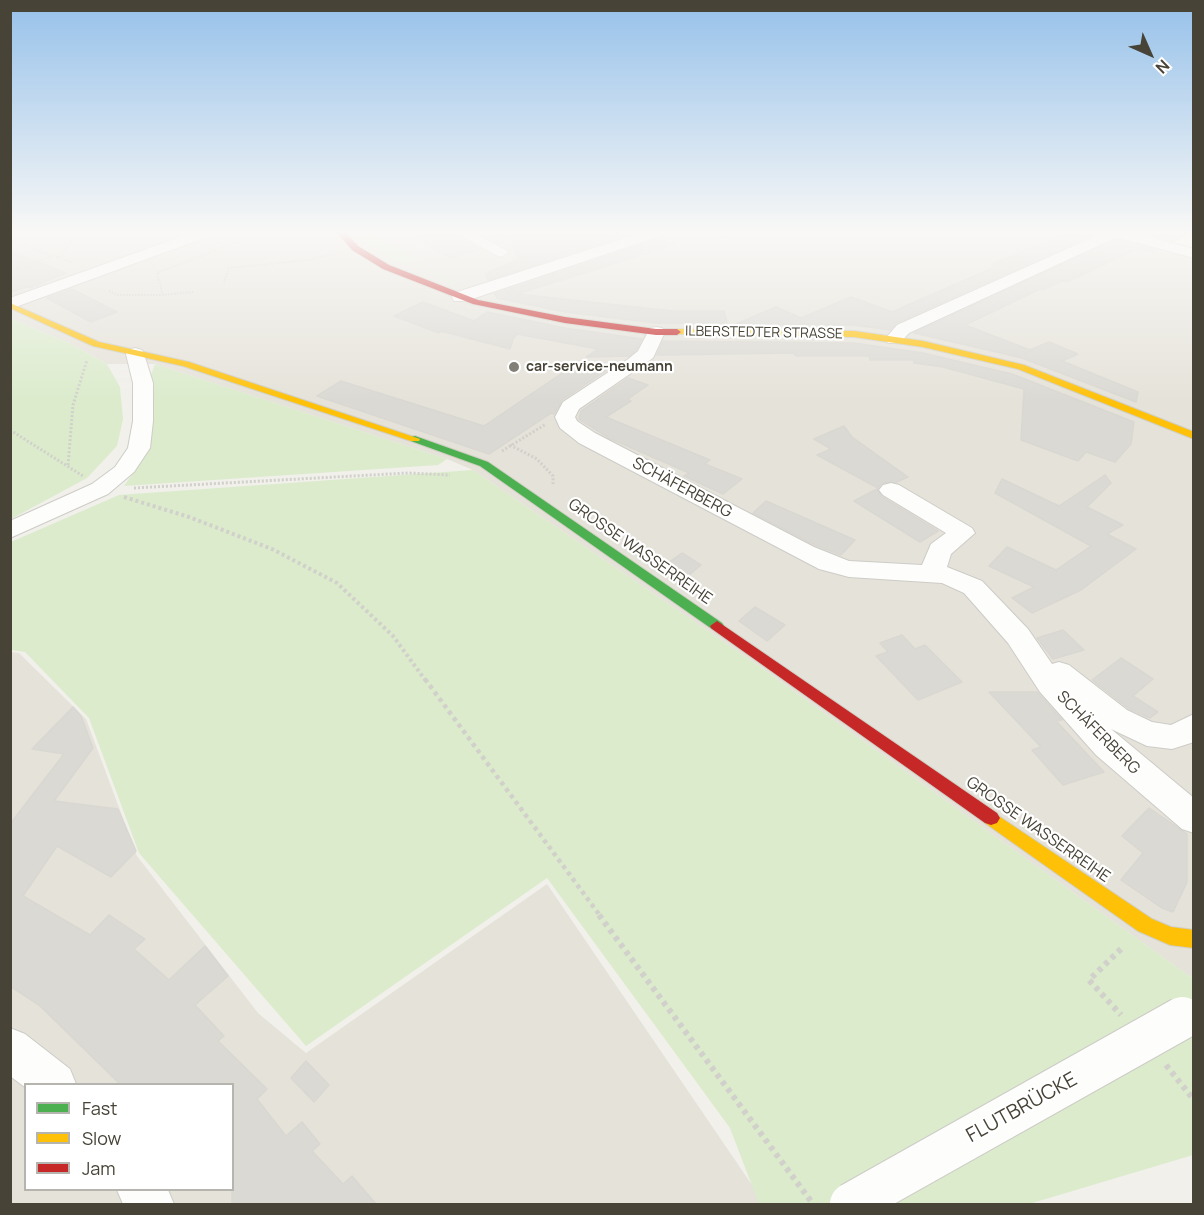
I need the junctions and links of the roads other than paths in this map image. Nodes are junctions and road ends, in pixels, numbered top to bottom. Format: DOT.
graph roads {
  1 [pos="55,288"];
  2 [pos="438,288"];
  3 [pos="488,288"];
  4 [pos="994,288"];
  5 [pos="460,297"];
  6 [pos="10,304"];
  7 [pos="656,332"];
  8 [pos="894,339"];
  9 [pos="135,354"];
  10 [pos="1194,436"];
  11 [pos="891,490"];
  12 [pos="10,531"];
  13 [pos="932,573"];
  14 [pos="1018,636"];
  15 [pos="1194,726"];
  16 [pos="1194,819"];
  17 [pos="1194,939"];
  18 [pos="1188,1016"];
  19 [pos="10,1049"];
  20 [pos="54,1083"];
  21 [pos="141,1191"];
  22 [pos="151,1204"];
  23 [pos="851,1204"];
  1 -- 6 [label="street"];
  2 -- 5 [label="street, ILBERSTEDTER STRASSE"];
  3 -- 5 [label="street"];
  4 -- 8 [label="street"];
  5 -- 7 [label="street, ILBERSTEDTER STRASSE"];
  6 -- 9 [label="street, GROSSE WASSERREIHE"];
  7 -- 8 [label="street, ILBERSTEDTER STRASSE"];
  7 -- 13 [label="street, SCHÄFERBERG"];
  8 -- 10 [label="street, ILBERSTEDTER STRASSE"];
  9 -- 12 [label="street"];
  9 -- 17 [label="street, GROSSE WASSERREIHE"];
  11 -- 13 [label="street"];
  13 -- 14 [label="street, SCHÄFERBERG"];
  14 -- 15 [label="street"];
  14 -- 16 [label="street, SCHÄFERBERG"];
  18 -- 23 [label="street, FLUTBRÜCKE, bridge"];
  19 -- 20 [label="street"];
  21 -- 22 [label="street"];
}
